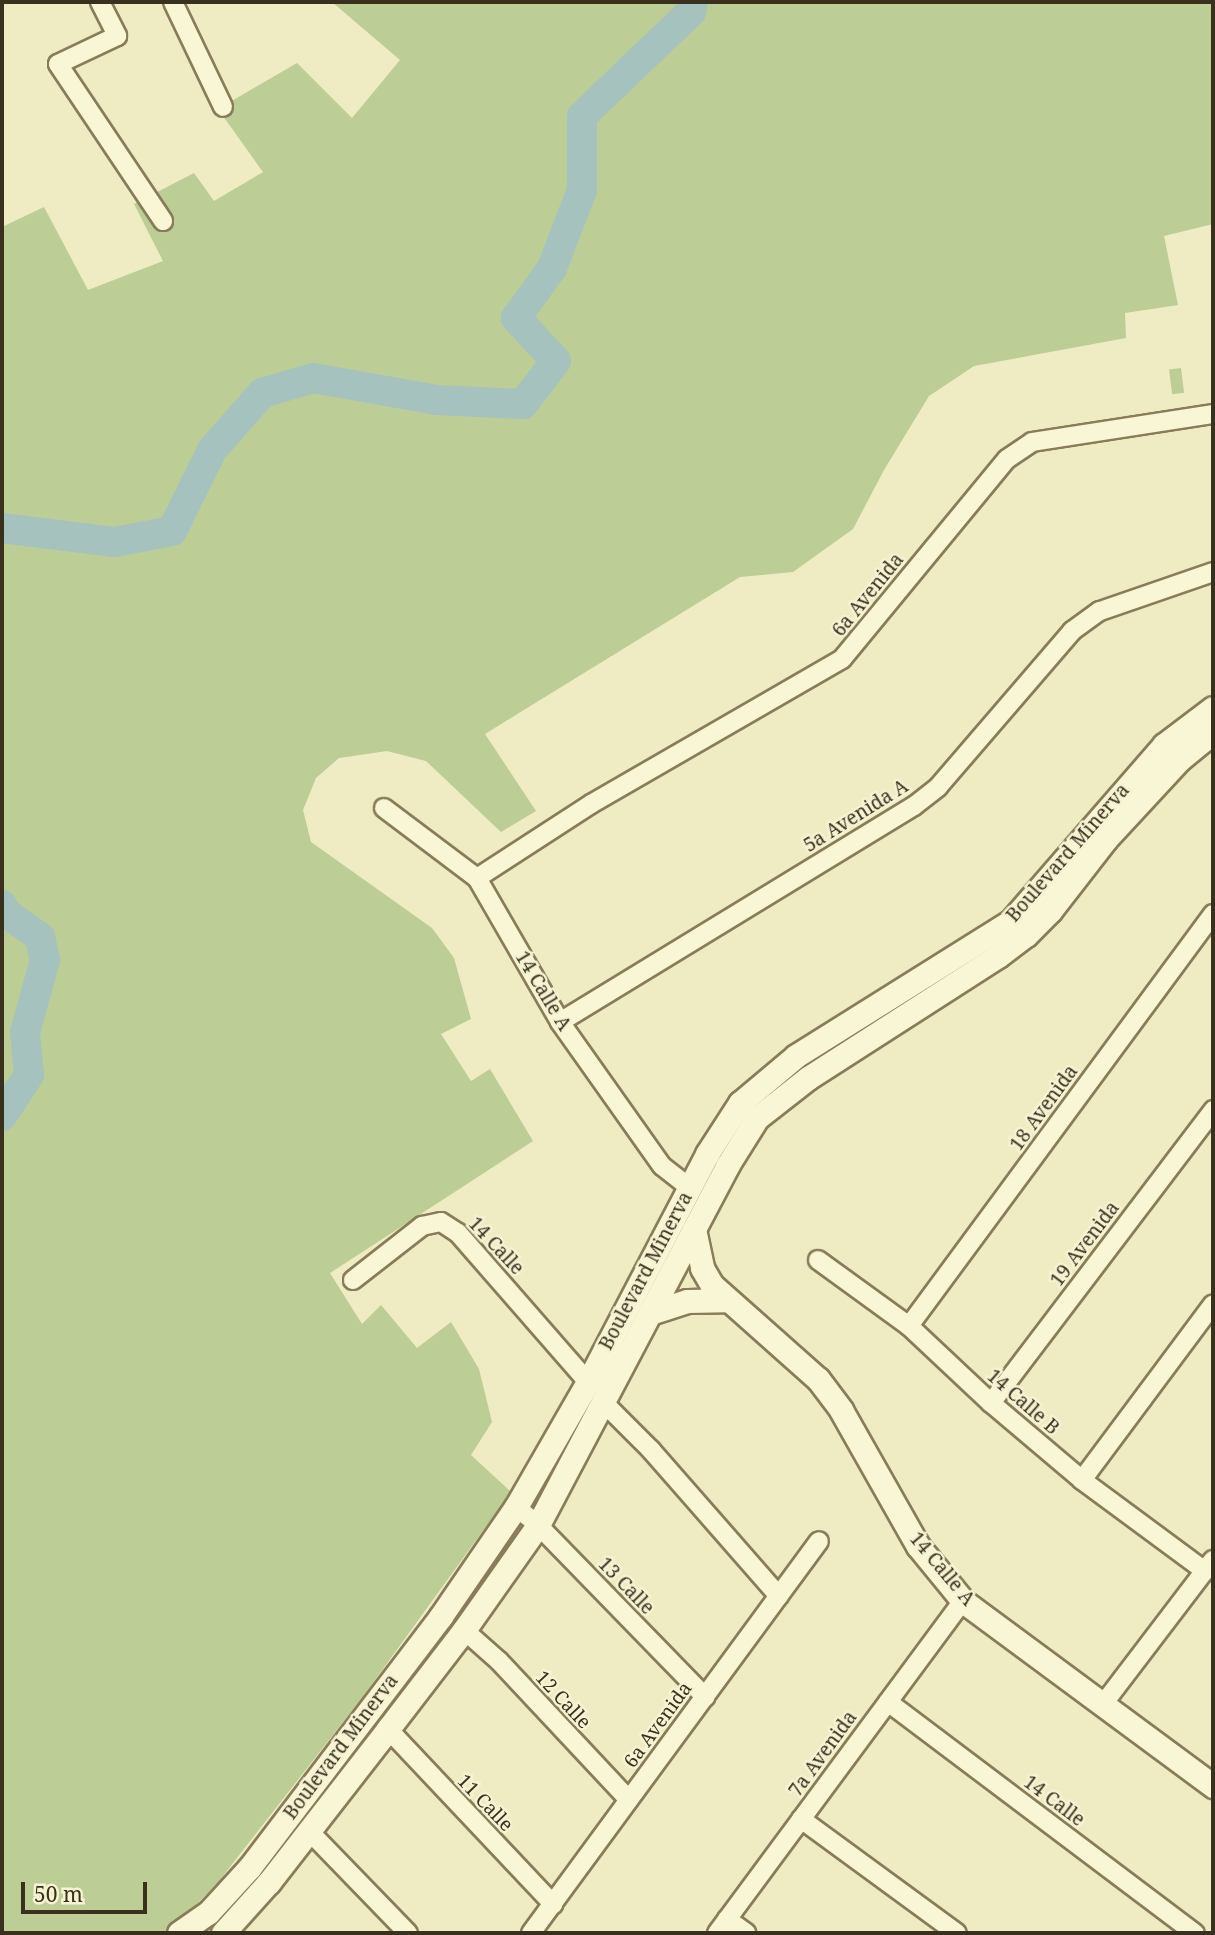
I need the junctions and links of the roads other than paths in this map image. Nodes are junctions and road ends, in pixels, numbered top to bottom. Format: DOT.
graph roads {
  1 [pos="100,2"];
  2 [pos="173,2"];
  3 [pos="223,107"];
  4 [pos="163,221"];
  5 [pos="1213,414"];
  6 [pos="1213,572"];
  7 [pos="1213,708"];
  8 [pos="1213,732"];
  9 [pos="384,808"];
  10 [pos="477,878"];
  11 [pos="1213,914"];
  12 [pos="560,1022"];
  13 [pos="1213,1110"];
  14 [pos="690,1188"];
  15 [pos="694,1229"];
  16 [pos="818,1260"];
  17 [pos="353,1280"];
  18 [pos="726,1300"];
  19 [pos="1213,1304"];
  20 [pos="650,1313"];
  21 [pos="909,1326"];
  22 [pos="588,1382"];
  23 [pos="602,1402"];
  24 [pos="991,1403"];
  25 [pos="567,1470"];
  26 [pos="1082,1480"];
  27 [pos="516,1507"];
  28 [pos="538,1525"];
  29 [pos="819,1541"];
  30 [pos="1209,1566"];
  31 [pos="779,1596"];
  32 [pos="963,1601"];
  33 [pos="464,1630"];
  34 [pos="705,1697"];
  35 [pos="377,1699"];
  36 [pos="888,1702"];
  37 [pos="1104,1703"];
  38 [pos="361,1720"];
  39 [pos="389,1728"];
  40 [pos="1213,1786"];
  41 [pos="629,1800"];
  42 [pos="802,1819"];
  43 [pos="309,1831"];
  44 [pos="553,1903"];
  45 [pos="722,1926"];
  46 [pos="226,1932"];
  47 [pos="179,1933"];
  48 [pos="408,1933"];
  49 [pos="531,1933"];
  50 [pos="746,1933"];
  51 [pos="957,1933"];
  52 [pos="1195,1933"];
  1 -- 4 [label="street"];
  2 -- 3 [label="street"];
  5 -- 10 [label="street, 6a Avenida"];
  6 -- 12 [label="street, 5a Avenida A"];
  7 -- 14 [label="street, Boulevard Minerva"];
  8 -- 15 [label="street, Boulevard Minerva"];
  9 -- 10 [label="street, 14 Calle A"];
  10 -- 12 [label="street, 14 Calle A"];
  11 -- 21 [label="street, 18 Avenida"];
  12 -- 14 [label="street, 14 Calle A"];
  13 -- 24 [label="street, 19 Avenida"];
  14 -- 22 [label="street, Boulevard Minerva"];
  15 -- 18 [label="street, 14 Calle A"];
  15 -- 20 [label="street, Boulevard Minerva"];
  16 -- 21 [label="street, 14 Calle B"];
  17 -- 22 [label="street, 14 Calle"];
  18 -- 20 [label="street"];
  18 -- 32 [label="street, 14 Calle A"];
  19 -- 26 [label="street"];
  20 -- 23 [label="street, Boulevard Minerva"];
  21 -- 24 [label="street, 14 Calle B"];
  22 -- 25 [label="street"];
  22 -- 27 [label="street, Boulevard Minerva"];
  23 -- 25 [label="street, Boulevard Minerva"];
  23 -- 31 [label="street"];
  24 -- 26 [label="street, 14 Calle B"];
  25 -- 28 [label="street, Boulevard Minerva"];
  26 -- 30 [label="street, 14 Calle B"];
  27 -- 28 [label="street, 13 Calle"];
  27 -- 35 [label="street, Boulevard Minerva"];
  28 -- 33 [label="street, Boulevard Minerva"];
  28 -- 34 [label="street, 13 Calle"];
  29 -- 31 [label="street, 6a Avenida"];
  30 -- 37 [label="street"];
  31 -- 34 [label="street, 6a Avenida"];
  32 -- 36 [label="street, 7a Avenida"];
  32 -- 37 [label="street, 14 Calle A"];
  33 -- 39 [label="street, Boulevard Minerva"];
  33 -- 41 [label="street, 12 Calle"];
  34 -- 41 [label="street, 6a Avenida"];
  35 -- 38 [label="street, Boulevard Minerva"];
  35 -- 39 [label="street"];
  36 -- 42 [label="street, 7a Avenida"];
  36 -- 52 [label="street, 14 Calle"];
  37 -- 40 [label="street, 14 Calle A"];
  38 -- 39 [label="street"];
  38 -- 47 [label="street, Boulevard Minerva"];
  39 -- 43 [label="street, Boulevard Minerva"];
  39 -- 44 [label="street, 11 Calle"];
  41 -- 44 [label="street, 6a Avenida"];
  42 -- 45 [label="street, 7a Avenida"];
  42 -- 51 [label="street"];
  43 -- 46 [label="street, Boulevard Minerva"];
  43 -- 48 [label="street"];
  44 -- 49 [label="street, 6a Avenida"];
  45 -- 50 [label="street"];
}
